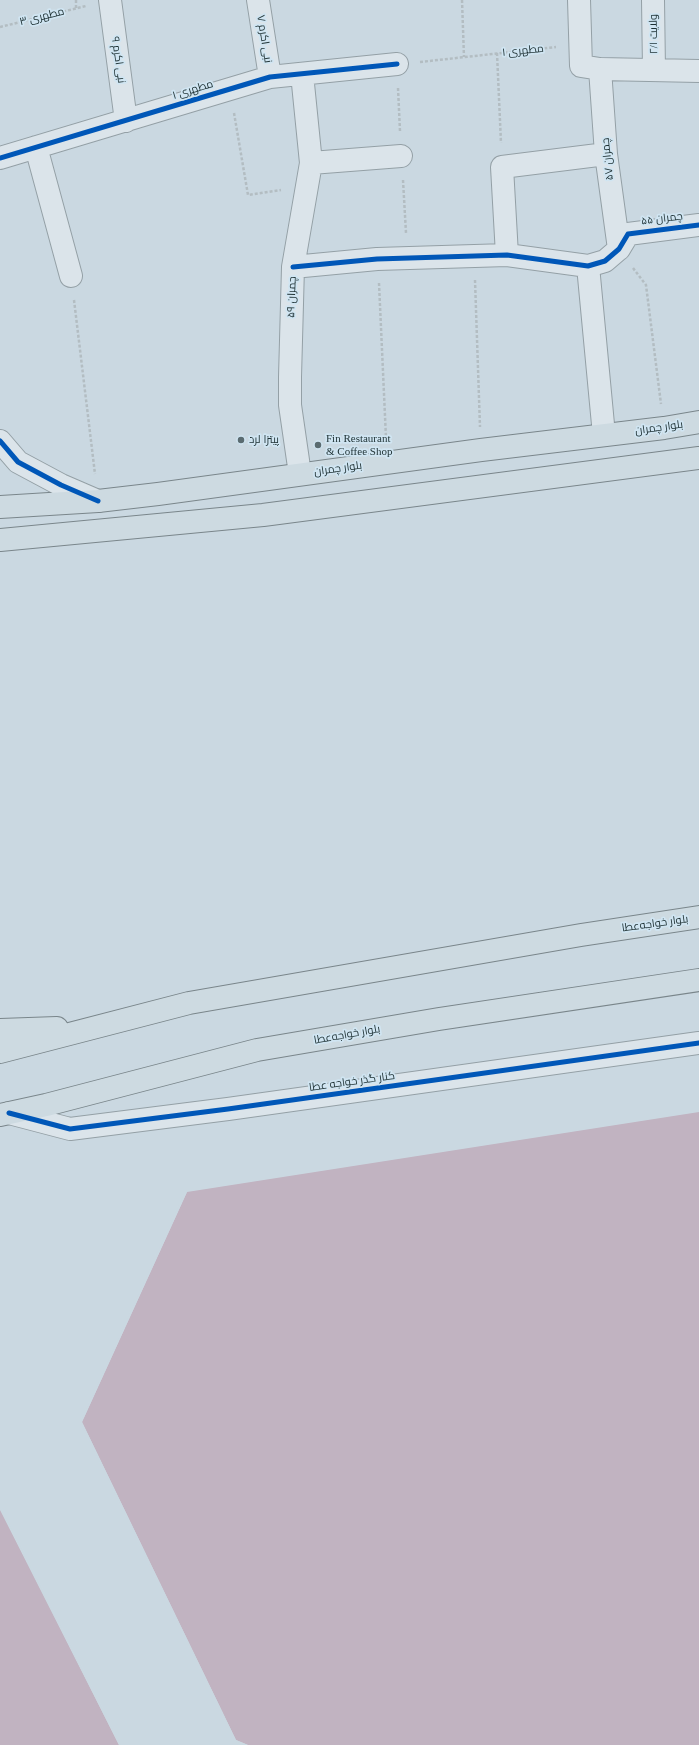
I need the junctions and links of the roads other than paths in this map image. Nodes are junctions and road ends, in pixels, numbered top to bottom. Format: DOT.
graph roads {
  1 [pos="110,0"];
  2 [pos="258,0"];
  3 [pos="579,0"];
  4 [pos="653,0"];
  5 [pos="397,64"];
  6 [pos="600,69"];
  7 [pos="654,69"];
  8 [pos="699,70"];
  9 [pos="302,74"];
  10 [pos="270,77"];
  11 [pos="126,120"];
  12 [pos="36,147"];
  13 [pos="606,154"];
  14 [pos="401,156"];
  15 [pos="0,158"];
  16 [pos="311,163"];
  17 [pos="699,225"];
  18 [pos="623,241"];
  19 [pos="507,255"];
  20 [pos="588,266"];
  21 [pos="293,267"];
  22 [pos="71,276"];
  23 [pos="699,422"];
  24 [pos="604,435"];
  25 [pos="0,441"];
  26 [pos="699,458"];
  27 [pos="300,474"];
  28 [pos="98,501"];
  29 [pos="0,507"];
  30 [pos="0,540"];
  31 [pos="699,917"];
  32 [pos="699,980"];
  33 [pos="100,1027"];
  34 [pos="0,1030"];
  35 [pos="699,1043"];
  36 [pos="0,1052"];
  37 [pos="5,1114"];
  1 -- 11 [label="street, نبی اکرم ۹"];
  2 -- 10 [label="street, نبی اکرم ۷"];
  3 -- 6 [label="street"];
  4 -- 7 [label="street, ولایت ۲/۱"];
  5 -- 9 [label="street, مطهری ۱"];
  6 -- 7 [label="street"];
  6 -- 13 [label="street, چمران ۵۷"];
  7 -- 8 [label="street"];
  9 -- 10 [label="street, مطهری ۱"];
  9 -- 16 [label="street, چمران ۵۹"];
  10 -- 11 [label="street, مطهری ۱"];
  11 -- 12 [label="street, مطهری ۱"];
  12 -- 15 [label="street, مطهری ۱"];
  12 -- 22 [label="street"];
  13 -- 18 [label="street, چمران ۵۷"];
  13 -- 19 [label="street"];
  14 -- 16 [label="street"];
  16 -- 21 [label="street, چمران ۵۹"];
  17 -- 18 [label="street, چمران ۵۵"];
  18 -- 20 [label="street"];
  19 -- 20 [label="street"];
  19 -- 21 [label="street"];
  20 -- 24 [label="street"];
  21 -- 27 [label="street, چمران ۵۹"];
  23 -- 24 [label="main road, بلوار چمران"];
  24 -- 27 [label="main road, بلوار چمران"];
  25 -- 28 [label="street"];
  26 -- 30 [label="main road"];
  27 -- 28 [label="main road, بلوار چمران"];
  28 -- 29 [label="main road, بلوار چمران"];
  31 -- 33 [label="main road, بلوار خواجه‌عطا"];
  32 -- 37 [label="main road, بلوار خواجه‌عطا"];
  33 -- 34 [label="main road"];
  33 -- 36 [label="main road, بلوار خواجه‌عطا"];
  35 -- 37 [label="street, کنار گذر خواجه عطا"];
}
